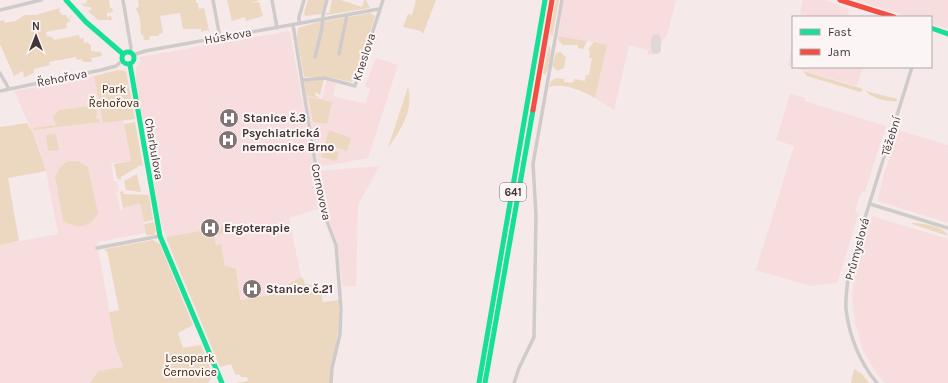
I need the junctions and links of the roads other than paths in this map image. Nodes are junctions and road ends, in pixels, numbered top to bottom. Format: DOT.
graph roads {
  1 [pos="41,0"];
  2 [pos="66,0"];
  3 [pos="123,0"];
  4 [pos="213,0"];
  5 [pos="272,0"];
  6 [pos="304,0"];
  7 [pos="327,0"];
  8 [pos="383,0"];
  9 [pos="545,0"];
  10 [pos="552,0"];
  11 [pos="562,0"];
  12 [pos="840,0"];
  13 [pos="380,9"];
  14 [pos="0,10"];
  15 [pos="347,15"];
  16 [pos="891,16"];
  17 [pos="322,19"];
  18 [pos="300,23"];
  19 [pos="293,24"];
  20 [pos="277,28"];
  21 [pos="932,28"];
  22 [pos="948,34"];
  23 [pos="220,38"];
  24 [pos="123,54"];
  25 [pos="132,54"];
  26 [pos="339,54"];
  27 [pos="315,57"];
  28 [pos="122,61"];
  29 [pos="130,65"];
  30 [pos="912,68"];
  31 [pos="0,73"];
  32 [pos="302,80"];
  33 [pos="9,89"];
  34 [pos="0,91"];
  35 [pos="870,204"];
  36 [pos="948,228"];
  37 [pos="160,236"];
  38 [pos="97,248"];
  39 [pos="222,383"];
  40 [pos="331,383"];
  41 [pos="479,383"];
  42 [pos="485,383"];
  43 [pos="514,383"];
  44 [pos="877,383"];
  1 -- 14 [label="street"];
  2 -- 24 [label="main road"];
  3 -- 25 [label="street"];
  4 -- 23 [label="street"];
  5 -- 20 [label="street"];
  6 -- 18 [label="street"];
  7 -- 17 [label="street"];
  8 -- 13 [label="street, Kneslova"];
  9 -- 41 [label="main road, 641"];
  10 -- 42 [label="main road, 641"];
  11 -- 43 [label="street"];
  12 -- 16 [label="main road"];
  13 -- 15 [label="street, Húskova"];
  13 -- 32 [label="street, Kneslova"];
  15 -- 17 [label="street, Húskova"];
  15 -- 26 [label="street"];
  17 -- 18 [label="street, Húskova"];
  17 -- 27 [label="street"];
  18 -- 19 [label="street, Húskova"];
  19 -- 20 [label="street, Húskova"];
  19 -- 32 [label="street, Cornovova"];
  20 -- 23 [label="street, Húskova"];
  21 -- 22 [label="main road"];
  23 -- 25 [label="street, Húskova"];
  24 -- 25 [label="main road"];
  24 -- 28 [label="main road"];
  25 -- 29 [label="main road, Charbulova"];
  28 -- 29 [label="main road"];
  28 -- 33 [label="street, Řehořova"];
  29 -- 37 [label="main road, Charbulova"];
  30 -- 35 [label="street, Těžební"];
  31 -- 33 [label="street"];
  32 -- 40 [label="street, Cornovova"];
  33 -- 34 [label="street, Řehořova"];
  35 -- 36 [label="street"];
  35 -- 44 [label="street, Průmyslová"];
  37 -- 38 [label="street"];
  37 -- 39 [label="main road, Charbulova"];
}
